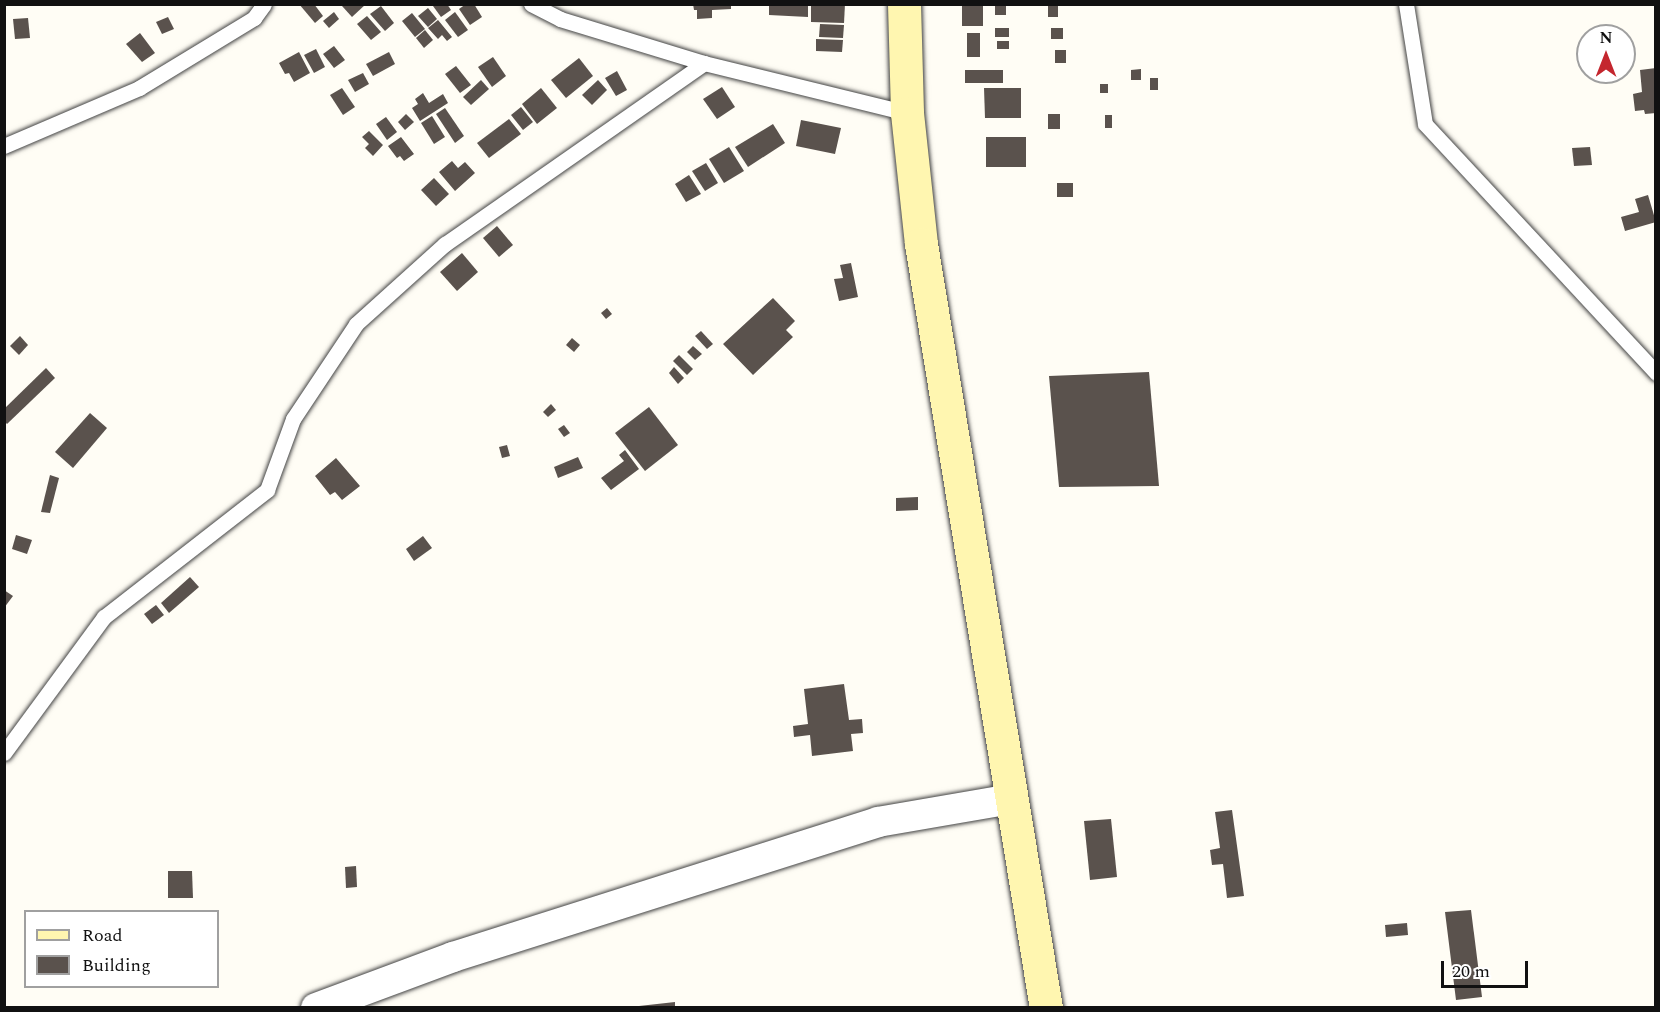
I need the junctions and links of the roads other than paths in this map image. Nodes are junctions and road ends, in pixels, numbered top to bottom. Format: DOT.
graph roads {
  1 [pos="264,4"];
  2 [pos="531,4"];
  3 [pos="904,4"];
  4 [pos="1406,4"];
  5 [pos="704,63"];
  6 [pos="907,113"];
  7 [pos="4,146"];
  8 [pos="1656,373"];
  9 [pos="4,753"];
  10 [pos="1011,799"];
  11 [pos="316,1008"];
  12 [pos="1046,1008"];
  1 -- 7 [label="lane"];
  2 -- 5 [label="lane"];
  3 -- 6 [label="main road"];
  4 -- 8 [label="lane"];
  5 -- 6 [label="lane"];
  5 -- 9 [label="lane"];
  6 -- 10 [label="main road"];
  10 -- 11 [label="street"];
  10 -- 12 [label="main road"];
}
